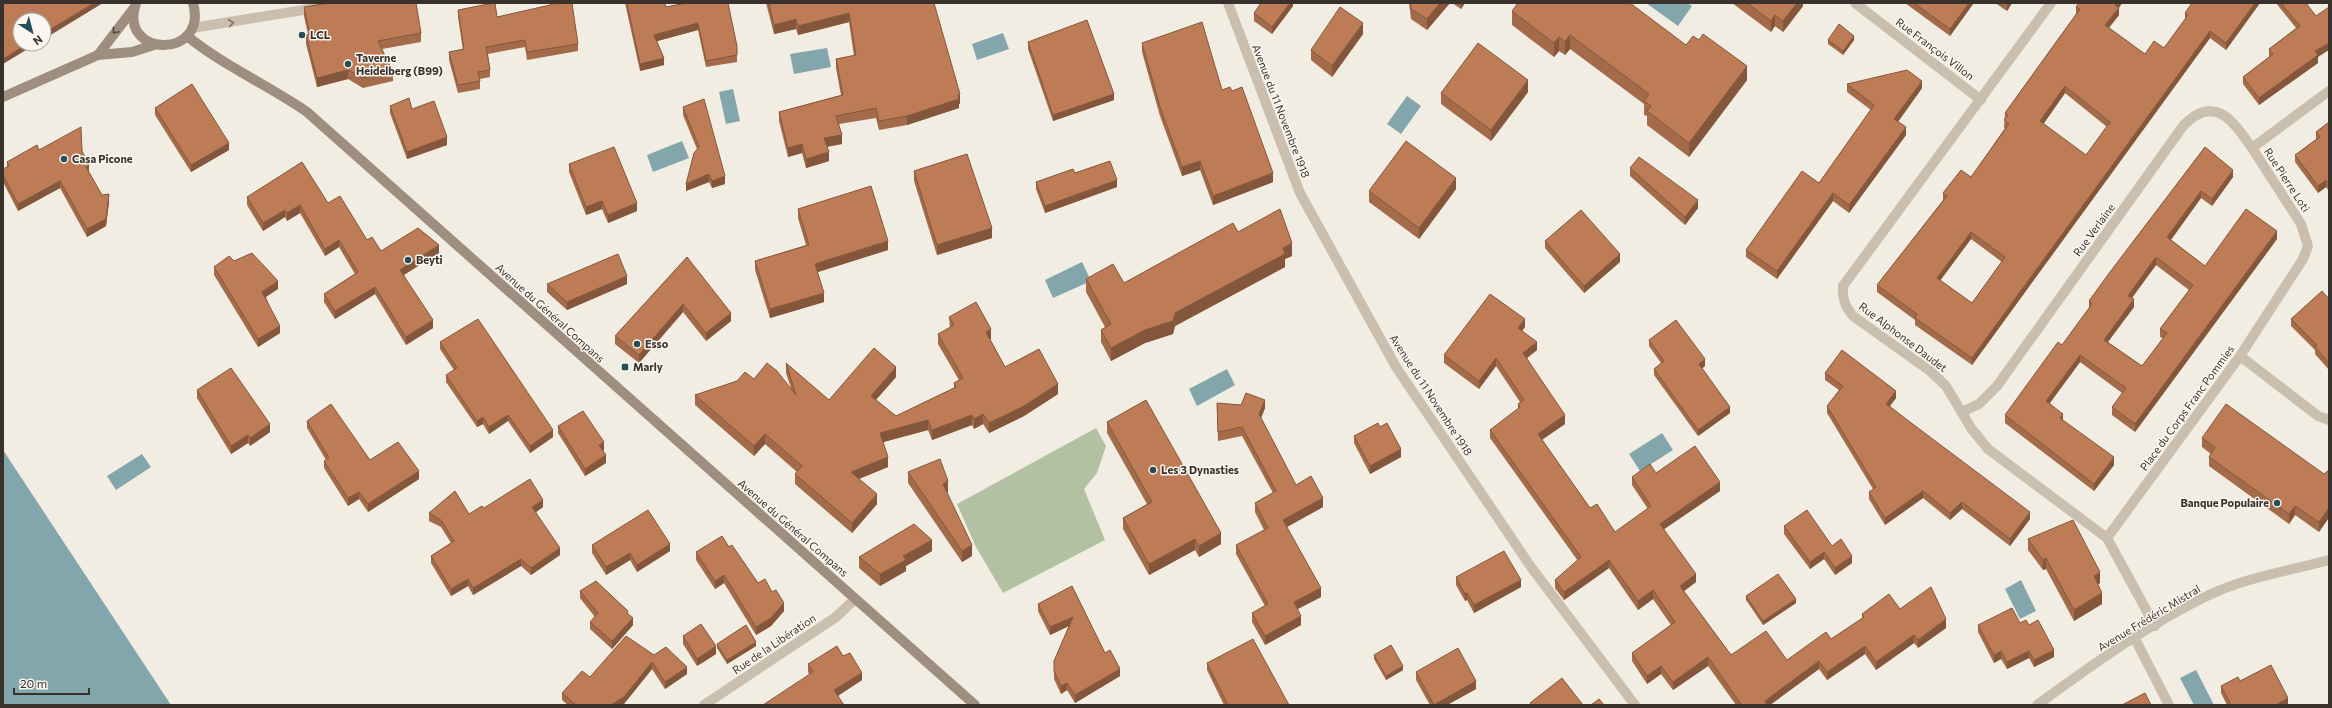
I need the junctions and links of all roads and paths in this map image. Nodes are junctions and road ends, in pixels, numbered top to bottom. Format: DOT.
graph roads {
  1 [pos="192,3"];
  2 [pos="1228,3"];
  3 [pos="1855,3"];
  4 [pos="2051,3"];
  5 [pos="135,5"];
  6 [pos="324,7"];
  7 [pos="189,32"];
  8 [pos="154,46"];
  9 [pos="98,55"];
  10 [pos="2329,91"];
  11 [pos="3,97"];
  12 [pos="1981,100"];
  13 [pos="2252,148"];
  14 [pos="2283,289"];
  15 [pos="2240,356"];
  16 [pos="1962,412"];
  17 [pos="2329,420"];
  18 [pos="2107,538"];
  19 [pos="2329,560"];
  20 [pos="855,599"];
  21 [pos="2155,626"];
  22 [pos="2135,639"];
  23 [pos="704,705"];
  24 [pos="975,705"];
  25 [pos="1635,705"];
  26 [pos="2037,705"];
  27 [pos="2169,705"];
  1 -- 7 [label="main road"];
  2 -- 25 [label="street, Avenue du 11 Novembre 1918"];
  3 -- 12 [label="street, Rue François Villon"];
  4 -- 12 [label="street, Rue Alphonse Daudet"];
  5 -- 8 [label="main road"];
  5 -- 9 [label="main road, one-way"];
  7 -- 6 [label="street, one-way"];
  7 -- 8 [label="main road"];
  7 -- 20 [label="main road, Avenue du Général Compans"];
  8 -- 9 [label="main road"];
  9 -- 11 [label="main road"];
  10 -- 13 [label="street, Rue Pierre Loti"];
  12 -- 16 [label="street, Rue Alphonse Daudet"];
  13 -- 14 [label="street, Rue Pierre Loti"];
  13 -- 16 [label="street, Rue Verlaine"];
  14 -- 15 [label="street, Place du Corps Franc Pommies"];
  15 -- 17 [label="street"];
  15 -- 18 [label="street, Place du Corps Franc Pommies"];
  16 -- 18 [label="street, Rue Alphonse Daudet"];
  18 -- 21 [label="street, Rue Alphonse Daudet"];
  19 -- 21 [label="street, Avenue Frédéric Mistral"];
  20 -- 23 [label="street, Rue de la Libération"];
  20 -- 24 [label="main road, Avenue du Général Compans"];
  21 -- 22 [label="street, Avenue Frédéric Mistral"];
  22 -- 26 [label="street, Avenue Frédéric Mistral"];
  22 -- 27 [label="street"];
}
